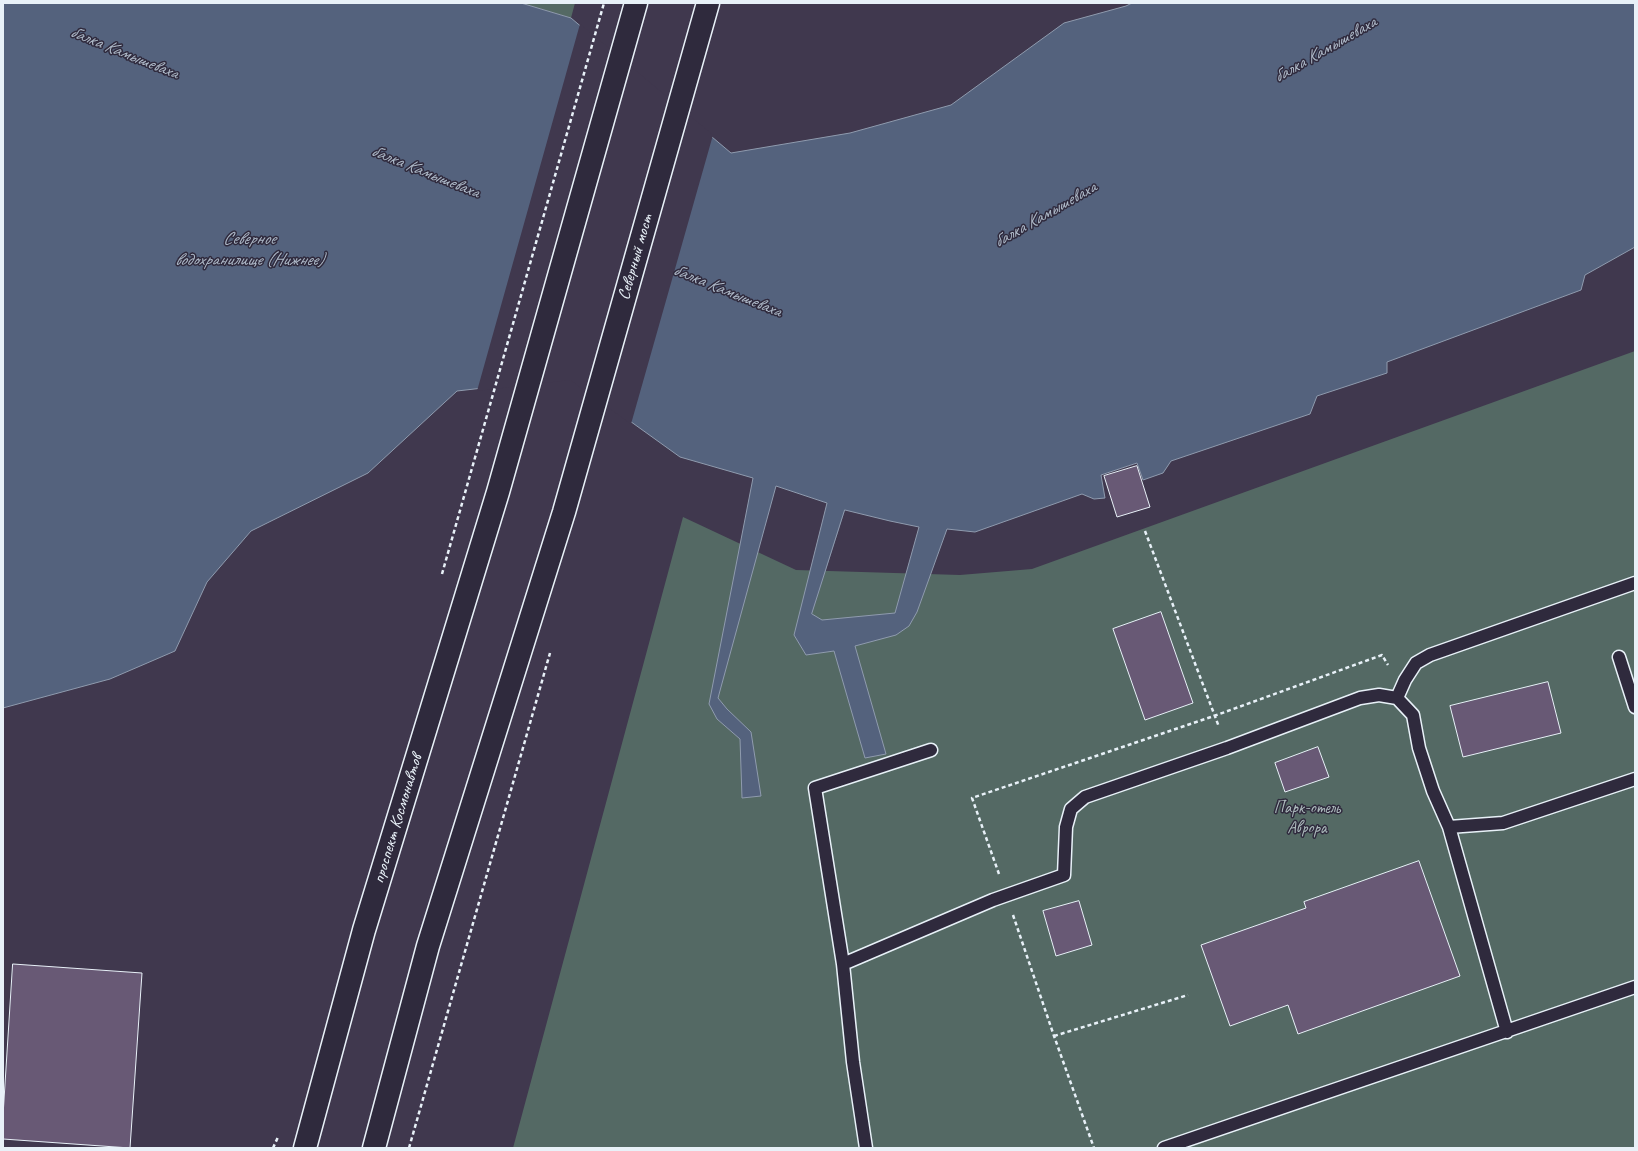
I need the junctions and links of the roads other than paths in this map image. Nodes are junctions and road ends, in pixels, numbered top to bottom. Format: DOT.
graph roads {
  1 [pos="636,3"];
  2 [pos="708,3"];
  3 [pos="1635,583"];
  4 [pos="1619,656"];
  5 [pos="1397,698"];
  6 [pos="1635,707"];
  7 [pos="931,750"];
  8 [pos="1635,779"];
  9 [pos="1449,827"];
  10 [pos="843,964"];
  11 [pos="1635,987"];
  12 [pos="1507,1032"];
  13 [pos="305,1148"];
  14 [pos="374,1148"];
  15 [pos="866,1148"];
  16 [pos="1164,1148"];
  1 -- 13 [label="main road, проспект Космонавтов"];
  2 -- 14 [label="main road, Северный мост"];
  3 -- 5 [label="lane"];
  4 -- 6 [label="lane"];
  5 -- 9 [label="lane"];
  5 -- 10 [label="lane"];
  7 -- 10 [label="lane"];
  8 -- 9 [label="lane"];
  9 -- 12 [label="lane"];
  10 -- 15 [label="lane"];
  11 -- 12 [label="lane"];
  12 -- 16 [label="lane"];
}
